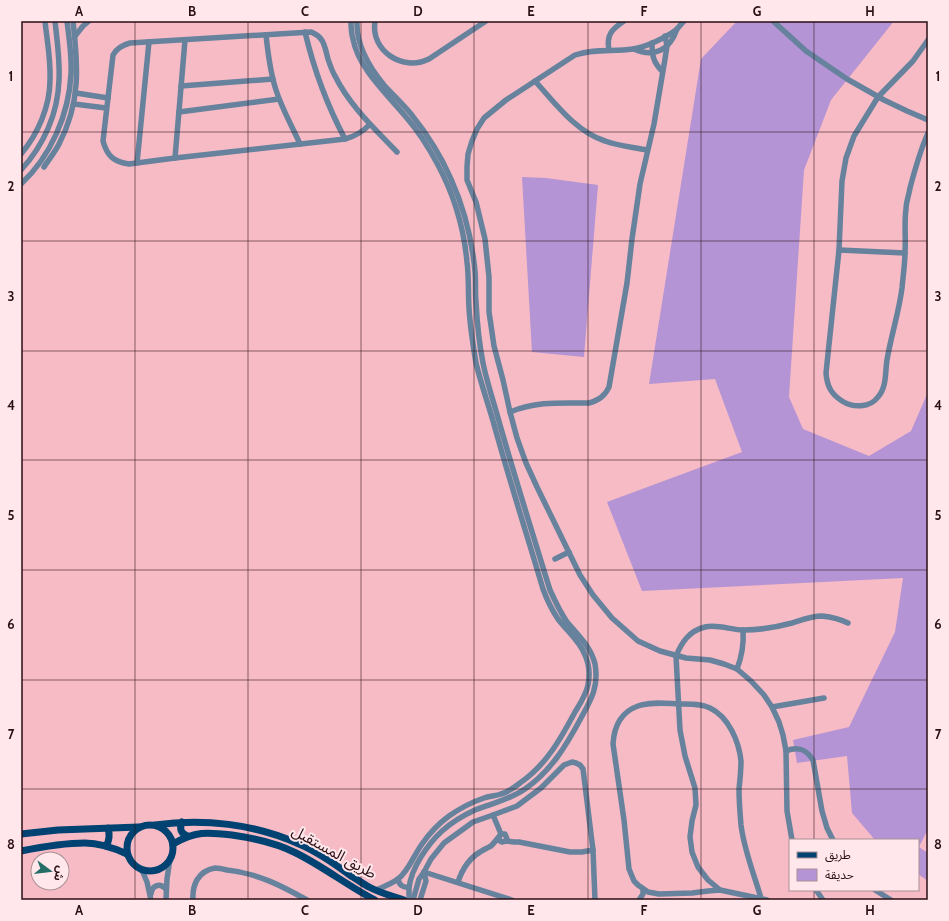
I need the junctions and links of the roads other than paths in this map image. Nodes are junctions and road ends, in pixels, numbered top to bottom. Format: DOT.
graph roads {
  1 [pos="45,21"];
  2 [pos="55,21"];
  3 [pos="67,21"];
  4 [pos="73,21"];
  5 [pos="89,21"];
  6 [pos="351,21"];
  7 [pos="357,21"];
  8 [pos="375,21"];
  9 [pos="486,21"];
  10 [pos="624,21"];
  11 [pos="684,21"];
  12 [pos="773,21"];
  13 [pos="677,29"];
  14 [pos="305,32"];
  15 [pos="266,35"];
  16 [pos="74,36"];
  17 [pos="665,36"];
  18 [pos="185,40"];
  19 [pos="928,40"];
  20 [pos="149,42"];
  21 [pos="652,43"];
  22 [pos="667,46"];
  23 [pos="634,49"];
  24 [pos="609,50"];
  25 [pos="652,53"];
  26 [pos="58,54"];
  27 [pos="49,55"];
  28 [pos="74,59"];
  29 [pos="662,71"];
  30 [pos="273,79"];
  31 [pos="535,81"];
  32 [pos="181,86"];
  33 [pos="76,93"];
  34 [pos="878,97"];
  35 [pos="108,98"];
  36 [pos="279,99"];
  37 [pos="74,104"];
  38 [pos="106,108"];
  39 [pos="179,112"];
  40 [pos="928,120"];
  41 [pos="370,124"];
  42 [pos="928,133"];
  43 [pos="46,134"];
  44 [pos="54,139"];
  45 [pos="345,139"];
  46 [pos="300,144"];
  47 [pos="647,150"];
  48 [pos="397,152"];
  49 [pos="21,154"];
  50 [pos="175,158"];
  51 [pos="137,164"];
  52 [pos="44,167"];
  53 [pos="21,170"];
  54 [pos="21,184"];
  55 [pos="839,250"];
  56 [pos="905,253"];
  57 [pos="510,412"];
  58 [pos="501,438"];
  59 [pos="569,552"];
  60 [pos="555,559"];
  61 [pos="848,623"];
  62 [pos="743,630"];
  63 [pos="676,656"];
  64 [pos="737,670"];
  65 [pos="824,698"];
  66 [pos="678,704"];
  67 [pos="772,707"];
  68 [pos="786,751"];
  69 [pos="493,816"];
  70 [pos="182,822"];
  71 [pos="155,825"];
  72 [pos="139,827"];
  73 [pos="108,828"];
  74 [pos="21,834"];
  75 [pos="188,836"];
  76 [pos="503,838"];
  77 [pos="792,839"];
  78 [pos="833,839"];
  79 [pos="173,844"];
  80 [pos="106,846"];
  81 [pos="593,850"];
  82 [pos="21,852"];
  83 [pos="127,854"];
  84 [pos="170,859"];
  85 [pos="142,870"];
  86 [pos="424,872"];
  87 [pos="398,879"];
  88 [pos="458,882"];
  89 [pos="409,887"];
  90 [pos="166,888"];
  91 [pos="643,889"];
  92 [pos="376,890"];
  93 [pos="720,890"];
  94 [pos="817,891"];
  95 [pos="877,891"];
  96 [pos="151,897"];
  97 [pos="761,898"];
  98 [pos="166,900"];
  99 [pos="193,900"];
  100 [pos="307,900"];
  101 [pos="375,900"];
  102 [pos="404,900"];
  103 [pos="409,900"];
  104 [pos="413,900"];
  105 [pos="420,900"];
  106 [pos="512,900"];
  107 [pos="595,900"];
  108 [pos="639,900"];
  109 [pos="767,900"];
  110 [pos="823,900"];
  111 [pos="891,900"];
  1 -- 27 [label="street"];
  2 -- 26 [label="street"];
  3 -- 28 [label="street"];
  4 -- 16 [label="street"];
  5 -- 16 [label="street"];
  6 -- 58 [label="street"];
  7 -- 58 [label="street"];
  8 -- 9 [label="street"];
  10 -- 24 [label="street"];
  11 -- 13 [label="street"];
  12 -- 34 [label="street"];
  13 -- 17 [label="street"];
  13 -- 22 [label="street"];
  14 -- 15 [label="street"];
  14 -- 41 [label="street"];
  14 -- 45 [label="street"];
  15 -- 18 [label="street"];
  15 -- 30 [label="street"];
  16 -- 28 [label="street"];
  17 -- 21 [label="street"];
  17 -- 22 [label="street"];
  18 -- 20 [label="street"];
  18 -- 32 [label="street"];
  19 -- 34 [label="street"];
  20 -- 35 [label="street"];
  20 -- 51 [label="street"];
  21 -- 23 [label="street"];
  21 -- 25 [label="street"];
  22 -- 25 [label="street"];
  22 -- 29 [label="street"];
  23 -- 24 [label="street"];
  23 -- 25 [label="street"];
  24 -- 31 [label="street"];
  25 -- 29 [label="street"];
  26 -- 27 [label="street"];
  26 -- 43 [label="street"];
  27 -- 49 [label="street"];
  28 -- 33 [label="street"];
  28 -- 44 [label="street"];
  29 -- 47 [label="street"];
  30 -- 32 [label="street"];
  30 -- 36 [label="street"];
  31 -- 47 [label="street"];
  31 -- 57 [label="street"];
  32 -- 39 [label="street"];
  33 -- 35 [label="street"];
  33 -- 37 [label="street"];
  34 -- 40 [label="street"];
  34 -- 55 [label="street"];
  35 -- 38 [label="street"];
  36 -- 39 [label="street"];
  36 -- 46 [label="street"];
  37 -- 38 [label="street"];
  37 -- 52 [label="street"];
  38 -- 51 [label="street"];
  39 -- 50 [label="street"];
  41 -- 45 [label="street"];
  41 -- 48 [label="street"];
  42 -- 56 [label="street"];
  43 -- 44 [label="street"];
  43 -- 53 [label="street"];
  44 -- 54 [label="street"];
  45 -- 46 [label="street"];
  46 -- 50 [label="street"];
  47 -- 57 [label="street"];
  50 -- 51 [label="street"];
  55 -- 56 [label="street"];
  55 -- 56 [label="street"];
  57 -- 59 [label="street"];
  58 -- 87 [label="street"];
  58 -- 89 [label="street"];
  59 -- 60 [label="street"];
  59 -- 63 [label="street"];
  61 -- 62 [label="street"];
  62 -- 63 [label="street"];
  62 -- 64 [label="street"];
  63 -- 64 [label="street"];
  63 -- 66 [label="street"];
  64 -- 67 [label="street"];
  65 -- 67 [label="street"];
  66 -- 91 [label="street"];
  66 -- 93 [label="street"];
  66 -- 97 [label="street"];
  67 -- 68 [label="street"];
  68 -- 77 [label="street"];
  68 -- 78 [label="street"];
  69 -- 76 [label="street"];
  69 -- 81 [label="street"];
  69 -- 86 [label="street"];
  70 -- 71 [label="main road, طريق المستقبل"];
  70 -- 75 [label="main road"];
  70 -- 92 [label="main road, طريق المستقبل"];
  71 -- 72 [label="main road"];
  71 -- 79 [label="main road"];
  72 -- 73 [label="main road"];
  72 -- 83 [label="main road"];
  73 -- 74 [label="main road"];
  73 -- 80 [label="main road"];
  75 -- 79 [label="main road, طريق المستقبل"];
  75 -- 101 [label="main road, طريق المستقبل"];
  76 -- 81 [label="street"];
  76 -- 88 [label="street"];
  79 -- 84 [label="main road"];
  80 -- 82 [label="main road"];
  80 -- 83 [label="main road"];
  81 -- 107 [label="street"];
  83 -- 85 [label="main road"];
  84 -- 85 [label="main road"];
  84 -- 90 [label="street"];
  85 -- 96 [label="street"];
  86 -- 88 [label="street"];
  86 -- 104 [label="street"];
  86 -- 105 [label="street"];
  87 -- 89 [label="street"];
  87 -- 92 [label="street"];
  88 -- 106 [label="street"];
  89 -- 103 [label="street"];
  90 -- 96 [label="street"];
  90 -- 98 [label="street"];
  91 -- 93 [label="street"];
  91 -- 108 [label="street"];
  92 -- 102 [label="main road, طريق المستقبل"];
  93 -- 97 [label="street"];
  94 -- 110 [label="street"];
  95 -- 111 [label="street"];
  97 -- 109 [label="street"];
  99 -- 100 [label="street"];
}
